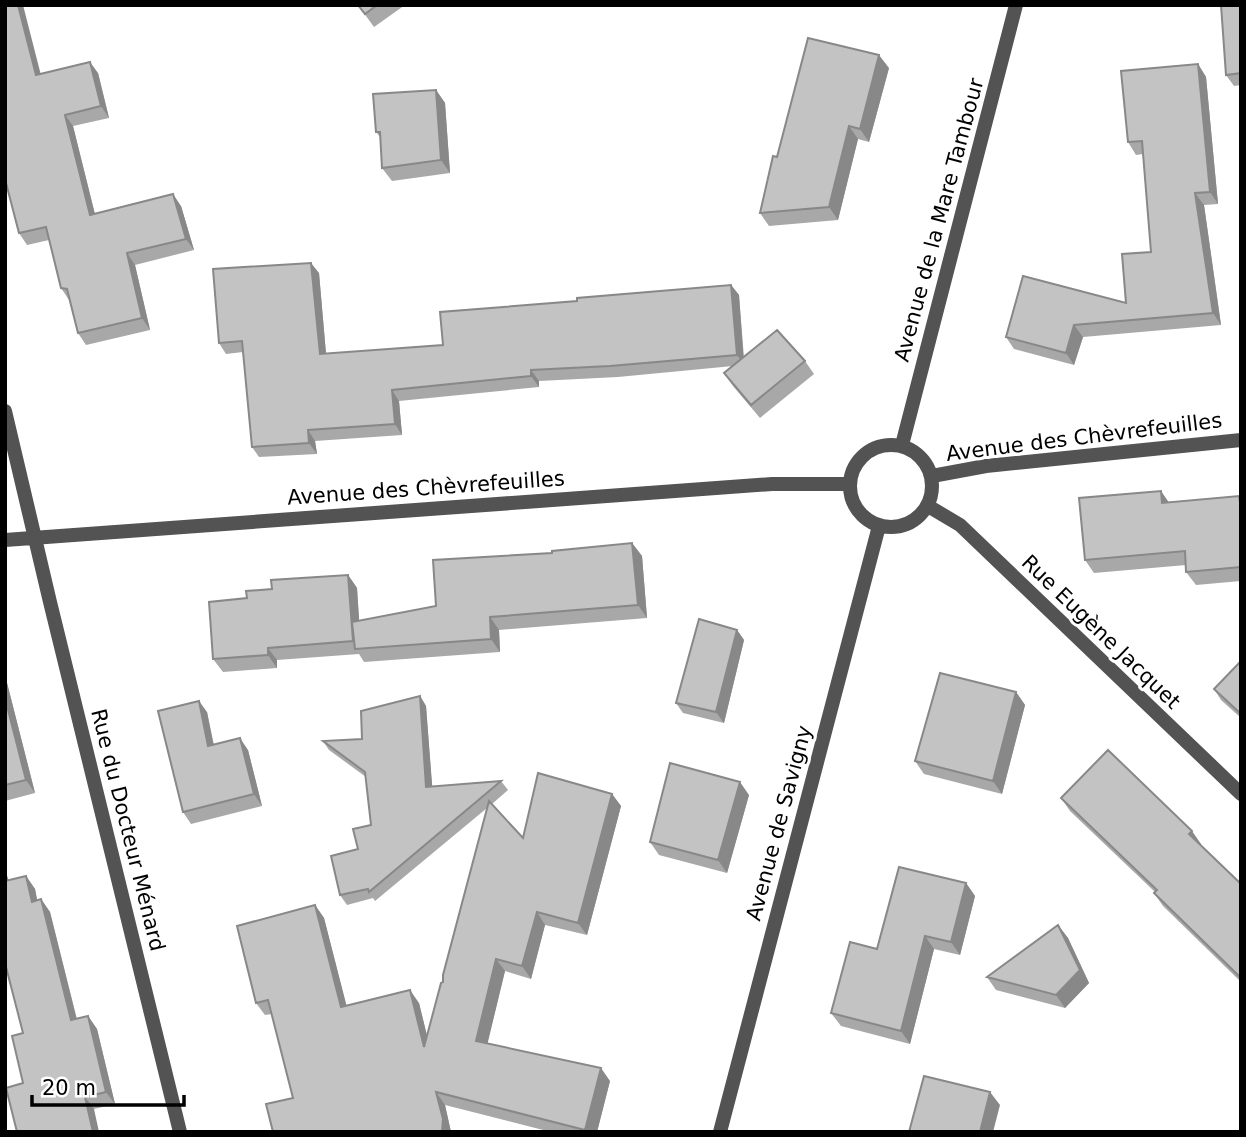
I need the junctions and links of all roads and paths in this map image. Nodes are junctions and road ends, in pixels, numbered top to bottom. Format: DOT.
graph roads {
  1 [pos="1016,5"];
  2 [pos="5,411"];
  3 [pos="1241,440"];
  4 [pos="902,445"];
  5 [pos="932,476"];
  6 [pos="849,484"];
  7 [pos="928,506"];
  8 [pos="879,526"];
  9 [pos="36,538"];
  10 [pos="5,540"];
  11 [pos="1241,794"];
  12 [pos="180,1132"];
  13 [pos="720,1132"];
  1 -- 4 [label="street, Avenue de la Mare Tambour"];
  2 -- 9 [label="street, Rue du Docteur Ménard"];
  3 -- 5 [label="street, Avenue des Chèvrefeuilles"];
  4 -- 5 [label="street"];
  4 -- 6 [label="street"];
  5 -- 7 [label="street"];
  6 -- 8 [label="street"];
  6 -- 9 [label="street, Avenue des Chèvrefeuilles"];
  7 -- 8 [label="street"];
  7 -- 11 [label="street, Rue Eugène Jacquet"];
  8 -- 13 [label="street, Avenue de Savigny"];
  9 -- 10 [label="street, Avenue des Chèvrefeuilles"];
  9 -- 12 [label="street, Rue du Docteur Ménard"];
}
